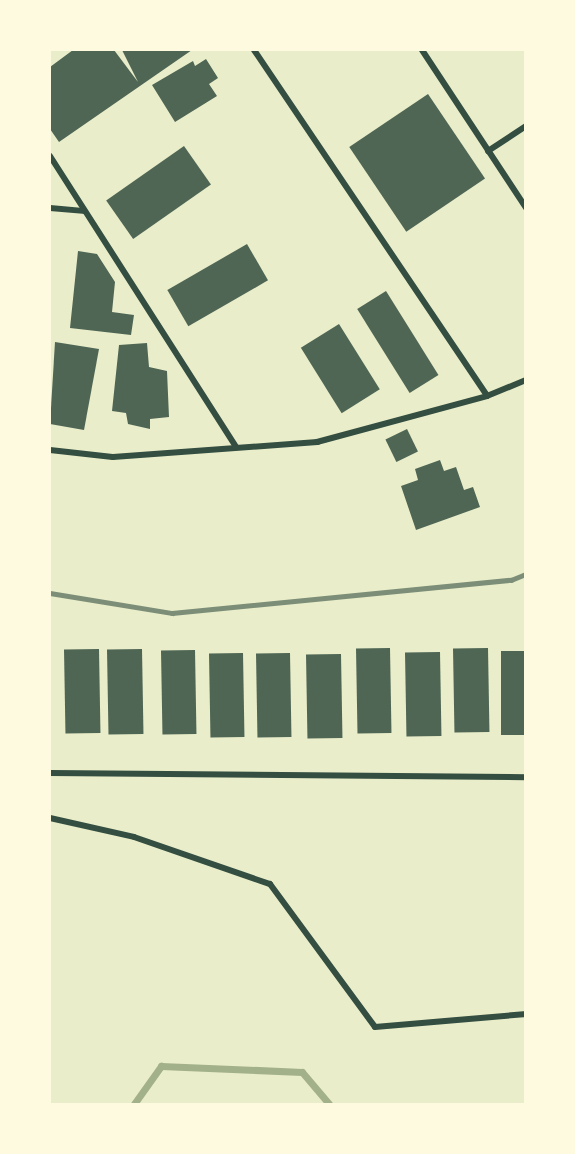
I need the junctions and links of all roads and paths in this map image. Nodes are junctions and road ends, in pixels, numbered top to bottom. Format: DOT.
graph roads {
  1 [pos="254,50"];
  2 [pos="422,50"];
  3 [pos="525,126"];
  4 [pos="488,151"];
  5 [pos="50,156"];
  6 [pos="50,208"];
  7 [pos="525,208"];
  8 [pos="83,211"];
  9 [pos="525,380"];
  10 [pos="487,396"];
  11 [pos="236,447"];
  12 [pos="50,450"];
  13 [pos="50,773"];
  14 [pos="525,777"];
  15 [pos="50,818"];
  16 [pos="525,1014"];
  1 -- 10 [label="street"];
  2 -- 4 [label="street"];
  3 -- 4 [label="street"];
  4 -- 7 [label="street"];
  5 -- 8 [label="street"];
  6 -- 8 [label="street"];
  8 -- 11 [label="street"];
  9 -- 10 [label="street"];
  10 -- 11 [label="street"];
  11 -- 12 [label="street"];
  13 -- 14 [label="street"];
  15 -- 16 [label="street"];
}
